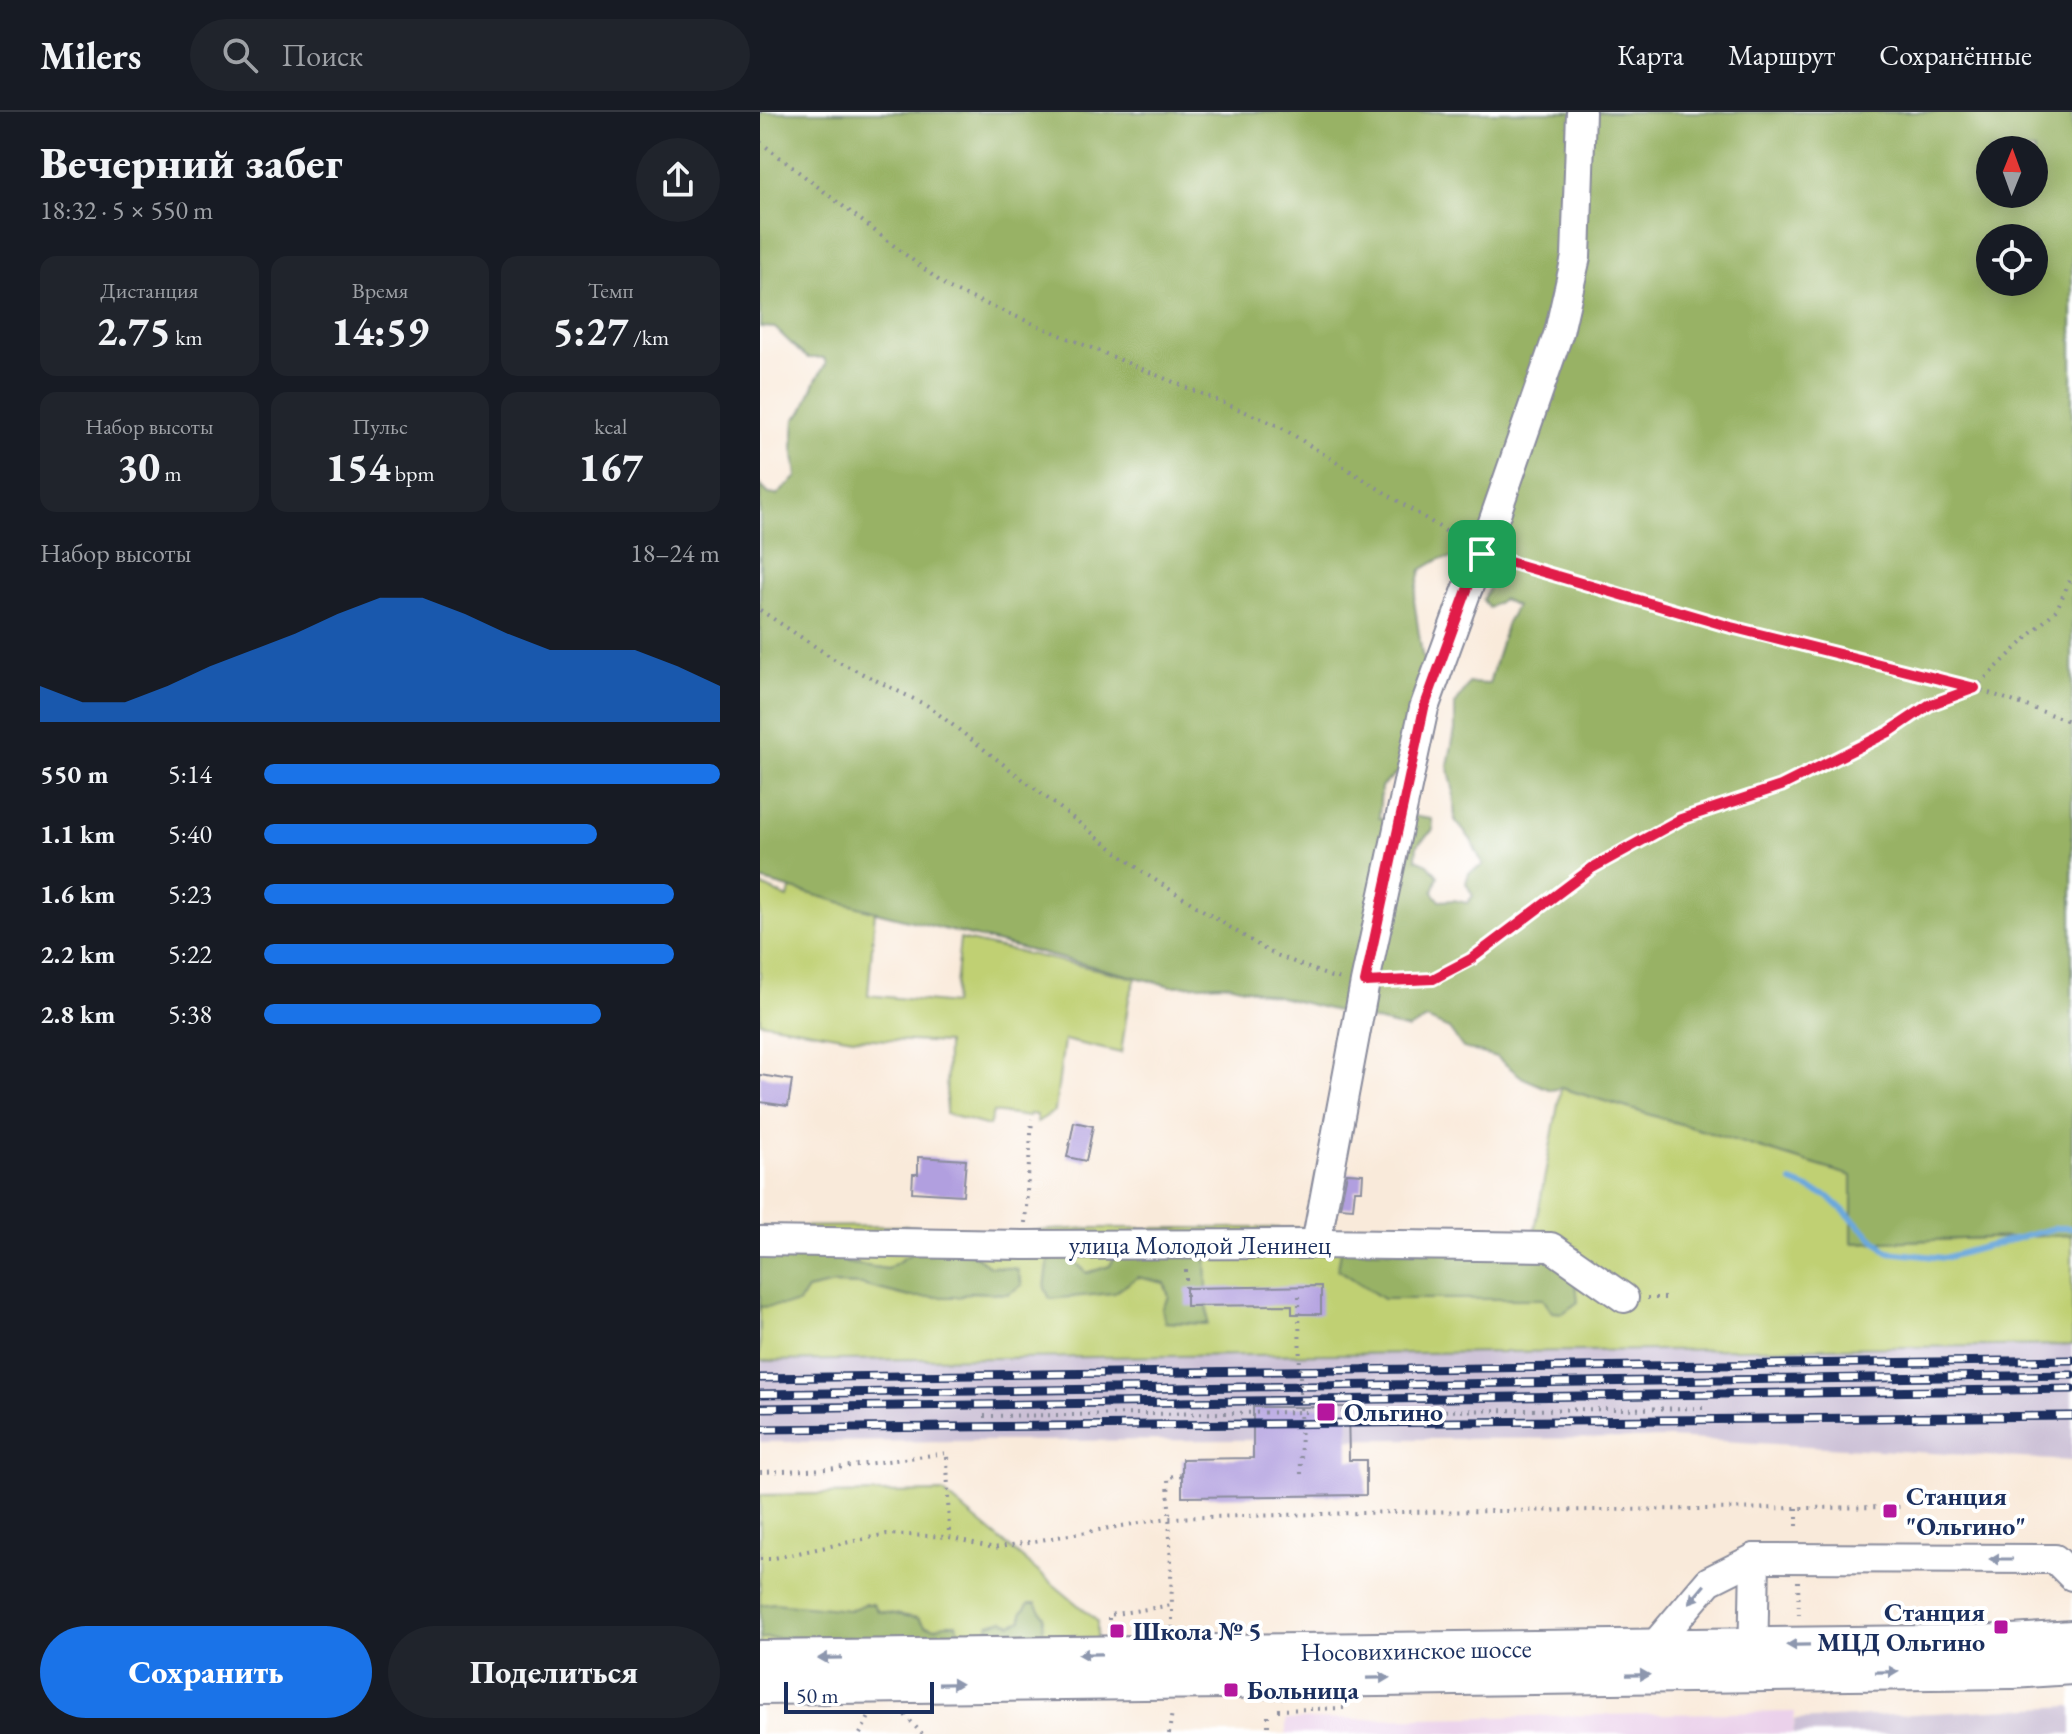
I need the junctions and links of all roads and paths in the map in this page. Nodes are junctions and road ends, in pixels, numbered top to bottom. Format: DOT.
graph roads {
  1 [pos="1581,112"];
  2 [pos="760,142"];
  3 [pos="1482,554"];
  4 [pos="2072,575"];
  5 [pos="760,610"];
  6 [pos="1975,688"];
  7 [pos="2072,722"];
  8 [pos="1365,982"];
  9 [pos="1032,1119"];
  10 [pos="760,1241"];
  11 [pos="1316,1244"];
  12 [pos="1024,1245"];
  13 [pos="1186,1245"];
  14 [pos="1186,1296"];
  15 [pos="1299,1296"];
  16 [pos="1624,1298"];
  17 [pos="1706,1408"];
  18 [pos="1298,1412"];
  19 [pos="1308,1412"];
  20 [pos="1341,1412"];
  21 [pos="984,1416"];
  22 [pos="760,1472"];
  23 [pos="1182,1475"];
  24 [pos="1301,1475"];
  25 [pos="1900,1507"];
  26 [pos="1797,1508"];
  27 [pos="1168,1518"];
  28 [pos="1797,1528"];
  29 [pos="949,1537"];
  30 [pos="1755,1558"];
  31 [pos="760,1559"];
  32 [pos="2072,1576"];
  33 [pos="1798,1581"];
  34 [pos="1172,1605"];
  35 [pos="1799,1620"];
  36 [pos="1109,1637"];
  37 [pos="1172,1637"];
  38 [pos="2072,1639"];
  39 [pos="1653,1647"];
  40 [pos="760,1659"];
  41 [pos="1753,1660"];
  42 [pos="2072,1666"];
  43 [pos="760,1686"];
  44 [pos="1268,1710"];
  45 [pos="1172,1711"];
  46 [pos="870,1715"];
  47 [pos="905,1715"];
  48 [pos="860,1734"];
  49 [pos="922,1734"];
  50 [pos="1169,1734"];
  51 [pos="1268,1734"];
  1 -- 3 [label="street"];
  2 -- 3 [label="path"];
  3 -- 6 [label="path"];
  3 -- 8 [label="street"];
  4 -- 6 [label="path"];
  5 -- 8 [label="path"];
  6 -- 7 [label="path"];
  6 -- 8 [label="path"];
  8 -- 11 [label="street"];
  9 -- 12 [label="path"];
  10 -- 12 [label="street, улица Молодой Ленинец"];
  11 -- 13 [label="street, улица Молодой Ленинец"];
  11 -- 16 [label="street, улица Молодой Ленинец"];
  12 -- 13 [label="street, улица Молодой Ленинец"];
  13 -- 14 [label="path"];
  15 -- 18 [label="path, bridge"];
  17 -- 20 [label="path"];
  18 -- 19 [label="path, bridge"];
  18 -- 21 [label="path"];
  18 -- 24 [label="path, bridge"];
  22 -- 29 [label="path"];
  23 -- 27 [label="path"];
  25 -- 26 [label="path"];
  26 -- 27 [label="path"];
  26 -- 28 [label="path"];
  27 -- 29 [label="path"];
  27 -- 34 [label="path"];
  29 -- 31 [label="path"];
  32 -- 30 [label="street, one-way"];
  30 -- 39 [label="street, one-way"];
  30 -- 41 [label="street"];
  33 -- 35 [label="path"];
  34 -- 36 [label="path"];
  34 -- 37 [label="path"];
  38 -- 41 [label="main road, Носовихинское шоссе, one-way"];
  39 -- 40 [label="main road, Носовихинское шоссе, one-way"];
  39 -- 41 [label="main road, Носовихинское шоссе"];
  41 -- 42 [label="main road, Носовихинское шоссе, one-way"];
  43 -- 41 [label="main road, Носовихинское шоссе, one-way"];
  44 -- 51 [label="path"];
  45 -- 50 [label="path"];
  46 -- 48 [label="path"];
  47 -- 49 [label="path"];
}
